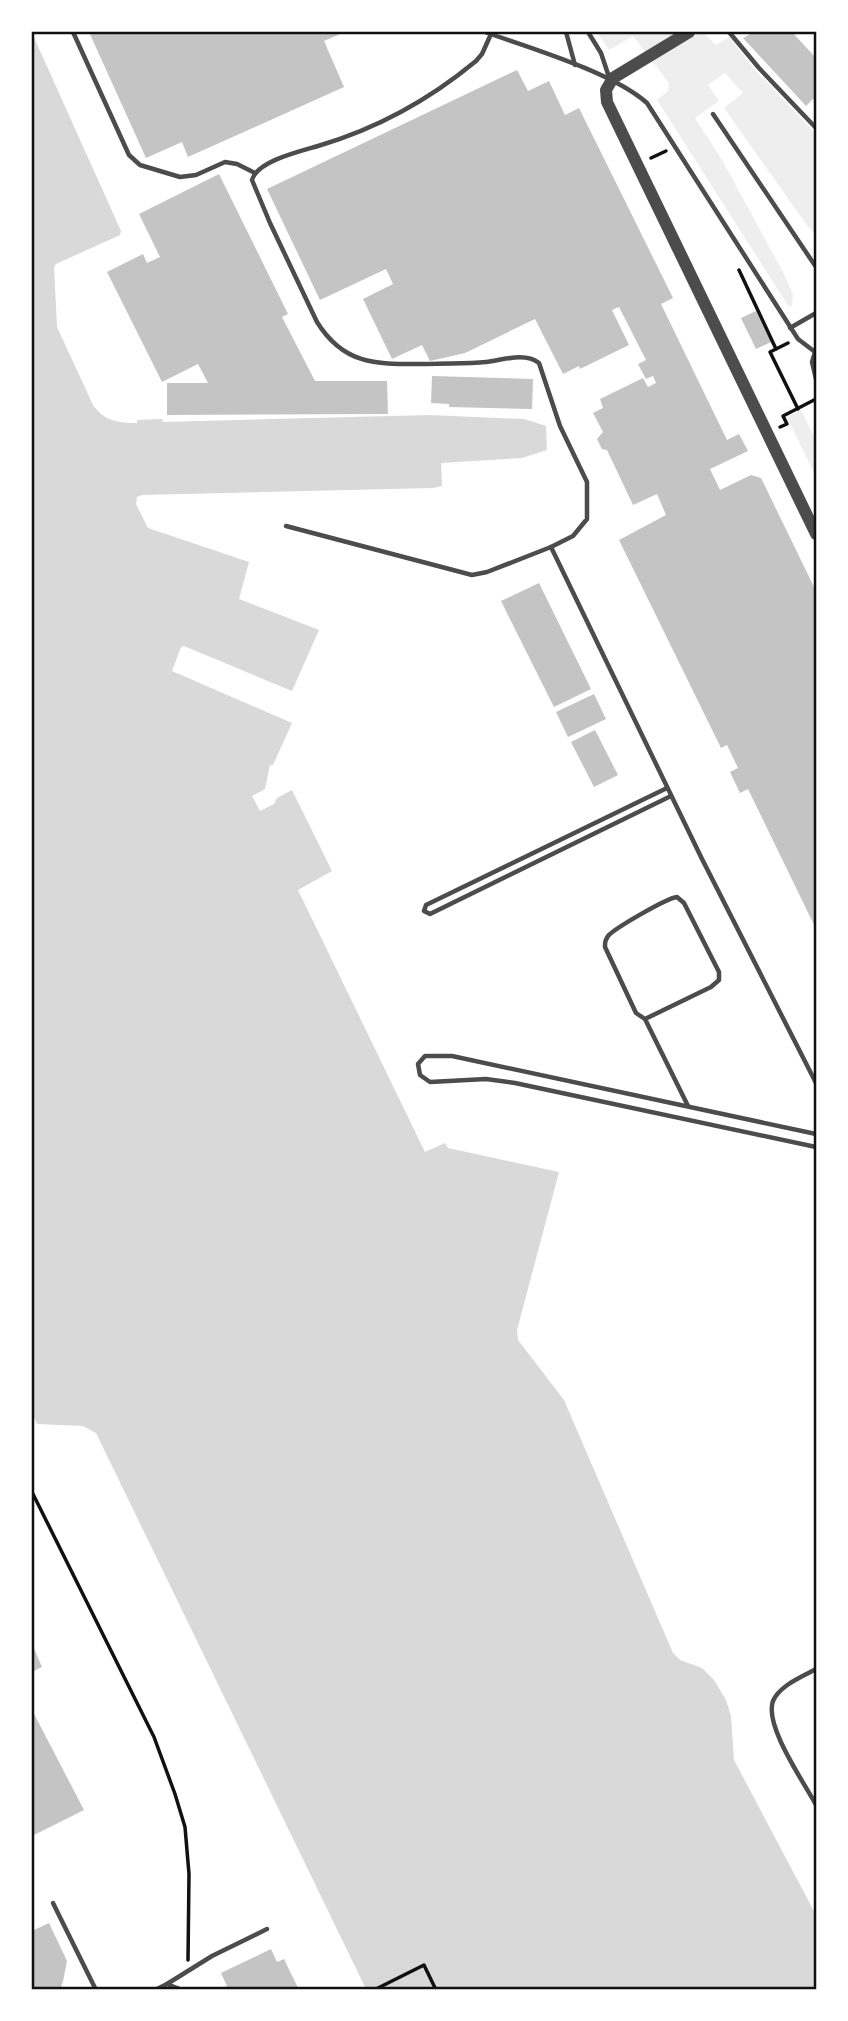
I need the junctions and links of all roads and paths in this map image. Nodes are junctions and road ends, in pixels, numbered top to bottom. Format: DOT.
graph roads {
  1 [pos="73,32"];
  2 [pos="566,32"];
  3 [pos="588,32"];
  4 [pos="689,32"];
  5 [pos="729,32"];
  6 [pos="488,33"];
  7 [pos="575,66"];
  8 [pos="611,81"];
  9 [pos="713,114"];
  10 [pos="817,128"];
  11 [pos="667,151"];
  12 [pos="637,166"];
  13 [pos="254,173"];
  14 [pos="738,261"];
  15 [pos="817,267"];
  16 [pos="817,313"];
  17 [pos="790,328"];
  18 [pos="790,342"];
  19 [pos="776,349"];
  20 [pos="816,350"];
  21 [pos="817,379"];
  22 [pos="817,399"];
  23 [pos="798,409"];
  24 [pos="786,415"];
  25 [pos="286,526"];
  26 [pos="817,534"];
  27 [pos="551,547"];
  28 [pos="667,788"];
  29 [pos="671,796"];
  30 [pos="645,1019"];
  31 [pos="817,1083"];
  32 [pos="688,1107"];
  33 [pos="817,1134"];
  34 [pos="817,1147"];
  35 [pos="32,1492"];
  36 [pos="817,1669"];
  37 [pos="817,1805"];
  38 [pos="53,1903"];
  39 [pos="267,1929"];
  40 [pos="187,1970"];
  41 [pos="167,1984"];
  42 [pos="96,1990"];
  43 [pos="155,1990"];
  44 [pos="182,1990"];
  45 [pos="374,1990"];
  46 [pos="436,1990"];
  1 -- 13 [label="lane"];
  2 -- 7 [label="lane"];
  3 -- 8 [label="lane"];
  4 -- 8 [label="street"];
  5 -- 10 [label="lane"];
  6 -- 7 [label="lane"];
  6 -- 13 [label="lane"];
  7 -- 8 [label="lane"];
  8 -- 12 [label="street"];
  8 -- 17 [label="lane"];
  9 -- 15 [label="lane"];
  11 -- 12 [label="path"];
  12 -- 26 [label="street"];
  13 -- 27 [label="lane"];
  14 -- 19 [label="path"];
  16 -- 17 [label="lane"];
  17 -- 20 [label="lane"];
  18 -- 19 [label="path"];
  19 -- 23 [label="path"];
  20 -- 21 [label="lane"];
  22 -- 23 [label="path"];
  23 -- 24 [label="path"];
  25 -- 27 [label="lane"];
  27 -- 28 [label="lane"];
  28 -- 29 [label="lane"];
  28 -- 29 [label="lane"];
  29 -- 31 [label="lane"];
  30 -- 30 [label="lane"];
  30 -- 32 [label="lane"];
  32 -- 33 [label="lane"];
  32 -- 34 [label="lane"];
  35 -- 40 [label="path"];
  36 -- 37 [label="lane"];
  38 -- 42 [label="lane"];
  39 -- 40 [label="lane"];
  40 -- 41 [label="lane"];
  41 -- 43 [label="lane"];
  41 -- 44 [label="lane"];
  45 -- 46 [label="path"];
}
